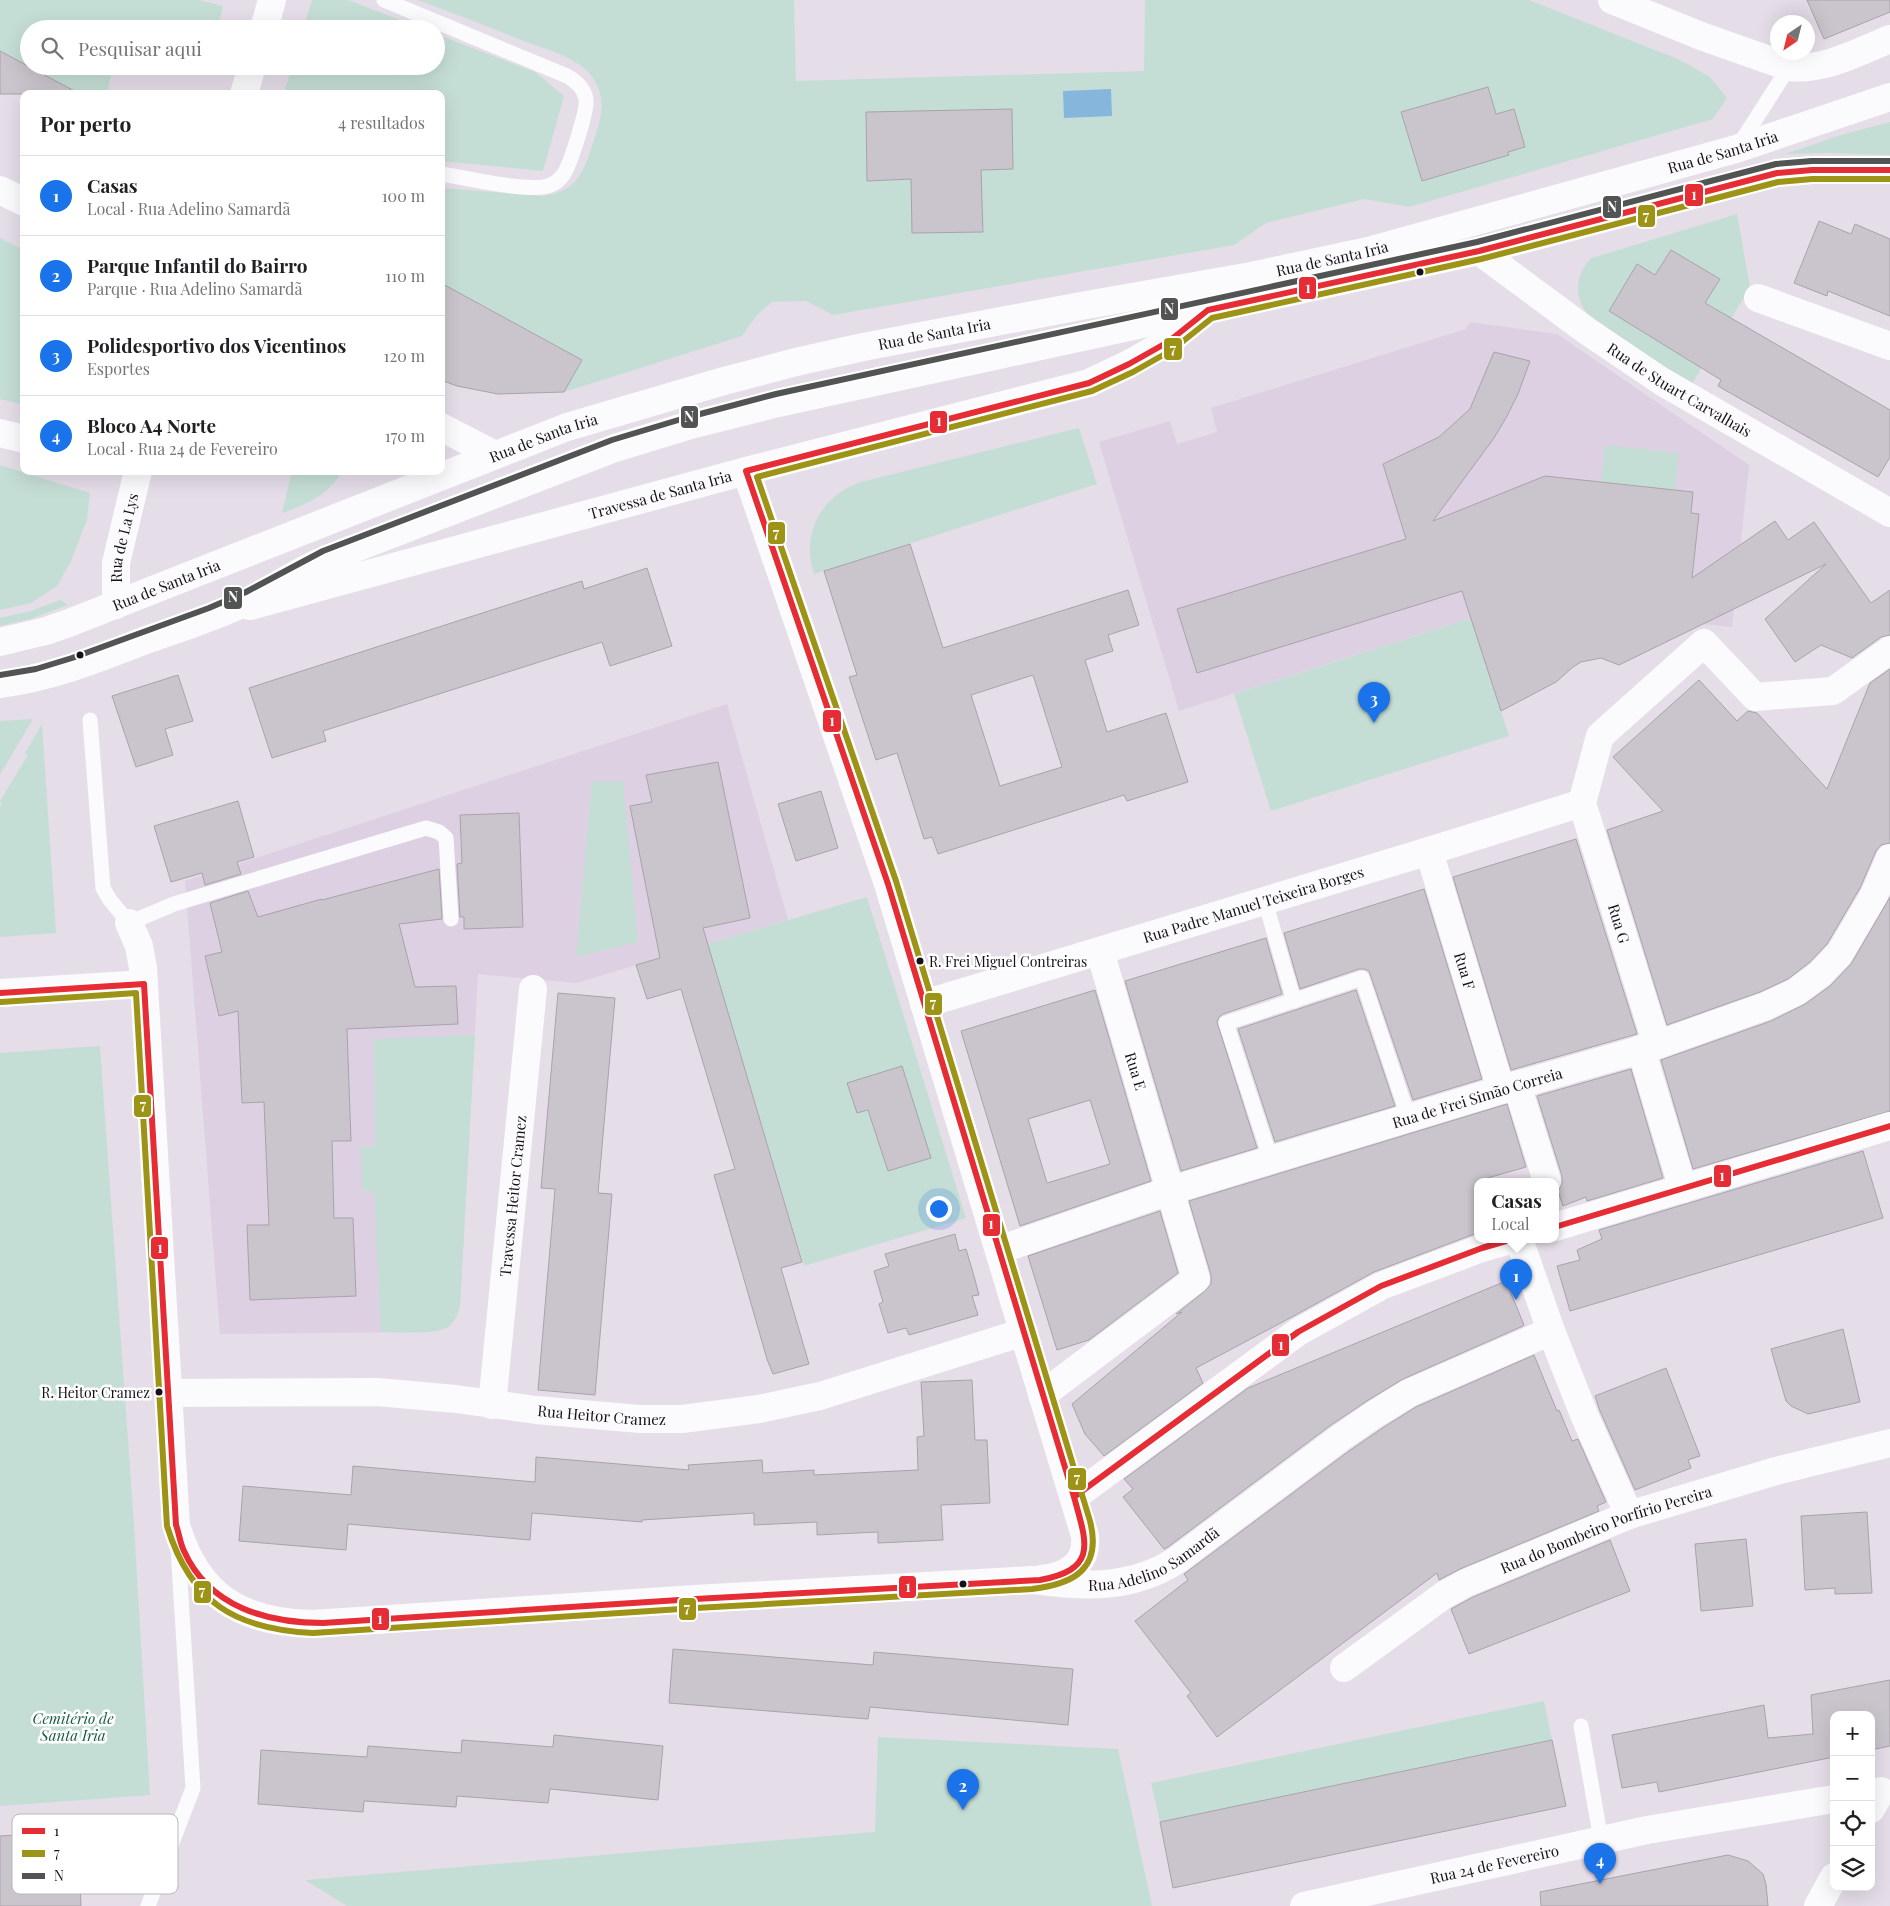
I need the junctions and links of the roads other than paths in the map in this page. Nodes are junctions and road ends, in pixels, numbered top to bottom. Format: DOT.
graph roads {
  1 [pos="272,0"];
  2 [pos="384,0"];
  3 [pos="1612,0"];
  4 [pos="266,20"];
  5 [pos="432,20"];
  6 [pos="445,25"];
  7 [pos="1890,39"];
  8 [pos="1789,67"];
  9 [pos="249,75"];
  10 [pos="245,90"];
  11 [pos="1890,97"];
  12 [pos="1736,149"];
  13 [pos="1890,170"];
  14 [pos="445,175"];
  15 [pos="0,190"];
  16 [pos="20,200"];
  17 [pos="1479,251"];
  18 [pos="1758,298"];
  19 [pos="1208,310"];
  20 [pos="1890,346"];
  21 [pos="445,429"];
  22 [pos="0,432"];
  23 [pos="20,438"];
  24 [pos="495,456"];
  25 [pos="746,471"];
  26 [pos="137,475"];
  27 [pos="1890,513"];
  28 [pos="116,605"];
  29 [pos="213,616"];
  30 [pos="0,642"];
  31 [pos="1890,650"];
  32 [pos="0,684"];
  33 [pos="90,720"];
  34 [pos="1582,803"];
  35 [pos="1429,851"];
  36 [pos="1890,858"];
  37 [pos="1265,901"];
  38 [pos="451,919"];
  39 [pos="129,923"];
  40 [pos="1100,951"];
  41 [pos="144,984"];
  42 [pos="533,988"];
  43 [pos="0,993"];
  44 [pos="1294,1001"];
  45 [pos="924,1004"];
  46 [pos="1649,1047"];
  47 [pos="1509,1088"];
  48 [pos="1409,1118"];
  49 [pos="1890,1126"];
  50 [pos="1272,1160"];
  51 [pos="1545,1178"];
  52 [pos="1683,1189"];
  53 [pos="1172,1190"];
  54 [pos="1559,1220"];
  55 [pos="1499,1243"];
  56 [pos="1520,1243"];
  57 [pos="999,1250"];
  58 [pos="1551,1331"];
  59 [pos="1024,1332"];
  60 [pos="170,1393"];
  61 [pos="1042,1395"];
  62 [pos="492,1404"];
  63 [pos="1890,1443"];
  64 [pos="1074,1497"];
  65 [pos="1628,1515"];
  66 [pos="176,1525"];
  67 [pos="1032,1580"];
  68 [pos="1344,1668"];
  69 [pos="1581,1726"];
  70 [pos="1830,1800"];
  71 [pos="178,1827"];
  72 [pos="1602,1840"];
  73 [pos="1830,1884"];
  74 [pos="153,1894"];
  75 [pos="148,1906"];
  76 [pos="1304,1906"];
  77 [pos="1818,1906"];
  1 -- 4 [label="street"];
  2 -- 5 [label="lane"];
  3 -- 8 [label="street"];
  6 -- 14 [label="lane"];
  7 -- 8 [label="street"];
  8 -- 12 [label="lane"];
  9 -- 10 [label="street"];
  11 -- 12 [label="street, Rua de Santa Iria"];
  12 -- 24 [label="street, Rua de Santa Iria"];
  13 -- 17 [label="street, Rua de Santa Iria"];
  15 -- 16 [label="street"];
  17 -- 19 [label="street, Rua de Santa Iria"];
  17 -- 27 [label="street, Rua de Stuart Carvalhais"];
  18 -- 20 [label="street"];
  19 -- 25 [label="street, Travessa de Santa Iria"];
  19 -- 29 [label="street, Rua de Santa Iria"];
  21 -- 24 [label="street"];
  22 -- 23 [label="street"];
  24 -- 28 [label="street, Rua de Santa Iria"];
  25 -- 29 [label="street, Travessa de Santa Iria"];
  25 -- 45 [label="street"];
  26 -- 28 [label="street, Rua de La Lys"];
  28 -- 30 [label="street, Rua de Santa Iria"];
  29 -- 32 [label="street, Rua de Santa Iria"];
  31 -- 34 [label="street"];
  33 -- 39 [label="lane"];
  34 -- 35 [label="street, Rua Padre Manuel Teixeira Borges"];
  34 -- 46 [label="street, Rua G"];
  35 -- 37 [label="street, Rua Padre Manuel Teixeira Borges"];
  35 -- 47 [label="street, Rua F"];
  36 -- 46 [label="street, Rua de Frei Simão Correia"];
  37 -- 40 [label="street, Rua Padre Manuel Teixeira Borges"];
  37 -- 44 [label="lane"];
  38 -- 39 [label="lane"];
  39 -- 41 [label="street, Rua Adelino Samardã"];
  40 -- 45 [label="street, Rua Padre Manuel Teixeira Borges"];
  40 -- 53 [label="street, Rua E"];
  41 -- 43 [label="street"];
  41 -- 60 [label="street, Rua Adelino Samardã"];
  42 -- 62 [label="street, Travessa Heitor Cramez"];
  44 -- 48 [label="lane"];
  44 -- 50 [label="lane"];
  45 -- 57 [label="street"];
  46 -- 47 [label="street, Rua de Frei Simão Correia"];
  46 -- 52 [label="street, Rua G"];
  47 -- 48 [label="street, Rua de Frei Simão Correia"];
  47 -- 51 [label="street, Rua F"];
  48 -- 50 [label="street, Rua de Frei Simão Correia"];
  49 -- 52 [label="street"];
  50 -- 53 [label="street, Rua de Frei Simão Correia"];
  52 -- 54 [label="street"];
  53 -- 57 [label="street, Rua de Frei Simão Correia"];
  53 -- 61 [label="street, Rua E"];
  55 -- 64 [label="street"];
  56 -- 58 [label="street"];
  57 -- 59 [label="street"];
  58 -- 65 [label="street"];
  58 -- 67 [label="street, Rua Adelino Samardã"];
  59 -- 61 [label="street"];
  59 -- 62 [label="street, Rua Heitor Cramez"];
  60 -- 62 [label="street, Rua Heitor Cramez"];
  60 -- 66 [label="street, Rua Adelino Samardã"];
  61 -- 64 [label="street"];
  63 -- 65 [label="street, Rua do Bombeiro Porfírio Pereira"];
  64 -- 67 [label="street"];
  65 -- 68 [label="street, Rua do Bombeiro Porfírio Pereira"];
  66 -- 67 [label="street, Rua Adelino Samardã"];
  66 -- 71 [label="lane"];
  69 -- 72 [label="lane"];
  70 -- 72 [label="street, Rua 24 de Fevereiro"];
  72 -- 76 [label="street, Rua 24 de Fevereiro"];
  73 -- 77 [label="street"];
  74 -- 75 [label="lane"];
}
